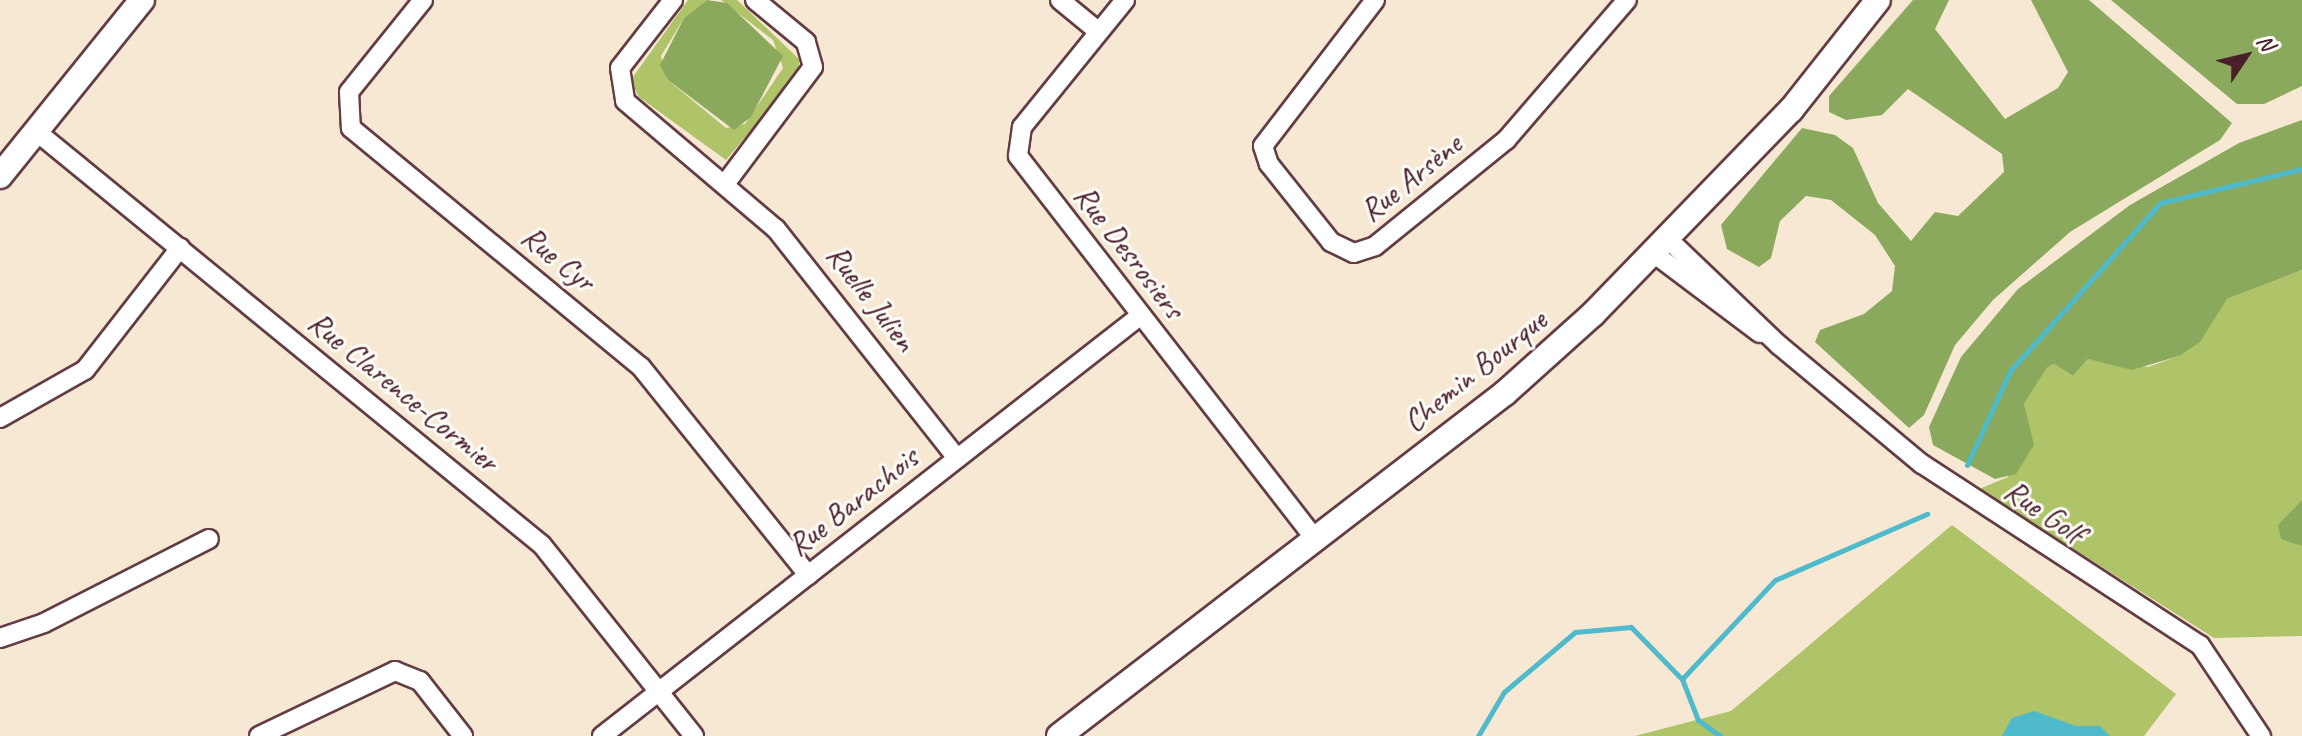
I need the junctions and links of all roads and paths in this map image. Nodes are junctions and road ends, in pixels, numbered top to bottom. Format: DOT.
graph roads {
  1 [pos="142,0"];
  2 [pos="423,0"];
  3 [pos="673,0"];
  4 [pos="755,0"];
  5 [pos="1060,0"];
  6 [pos="1125,0"];
  7 [pos="1878,0"];
  8 [pos="1371,1"];
  9 [pos="1624,1"];
  10 [pos="1099,32"];
  11 [pos="37,132"];
  12 [pos="0,176"];
  13 [pos="725,184"];
  14 [pos="180,248"];
  15 [pos="1663,248"];
  16 [pos="1141,315"];
  17 [pos="0,418"];
  18 [pos="957,458"];
  19 [pos="1314,538"];
  20 [pos="209,539"];
  21 [pos="808,575"];
  22 [pos="0,638"];
  23 [pos="659,691"];
  24 [pos="259,736"];
  25 [pos="463,736"];
  26 [pos="602,736"];
  27 [pos="694,736"];
  28 [pos="1059,736"];
  29 [pos="2261,736"];
  1 -- 11 [label="street"];
  2 -- 21 [label="street, Rue Cyr"];
  3 -- 13 [label="street, Ruelle Julien"];
  4 -- 13 [label="street"];
  5 -- 10 [label="street"];
  6 -- 10 [label="street, Rue Desrosiers"];
  7 -- 15 [label="street, Chemin Bourque"];
  8 -- 9 [label="street, Rue Arsène"];
  10 -- 16 [label="street, Rue Desrosiers"];
  11 -- 12 [label="street"];
  11 -- 14 [label="street, Rue Clarence-Cormier"];
  13 -- 18 [label="street, Ruelle Julien"];
  14 -- 17 [label="street"];
  14 -- 23 [label="street, Rue Clarence-Cormier"];
  15 -- 19 [label="street, Chemin Bourque"];
  15 -- 29 [label="street, Rue Golf"];
  16 -- 18 [label="street, Rue Barachois"];
  16 -- 19 [label="street, Rue Desrosiers"];
  18 -- 21 [label="street, Rue Barachois"];
  19 -- 28 [label="street, Chemin Bourque"];
  20 -- 22 [label="street"];
  21 -- 23 [label="street, Rue Barachois"];
  23 -- 26 [label="street, Rue Barachois"];
  23 -- 27 [label="street, Rue Clarence-Cormier"];
  24 -- 25 [label="street"];
}
